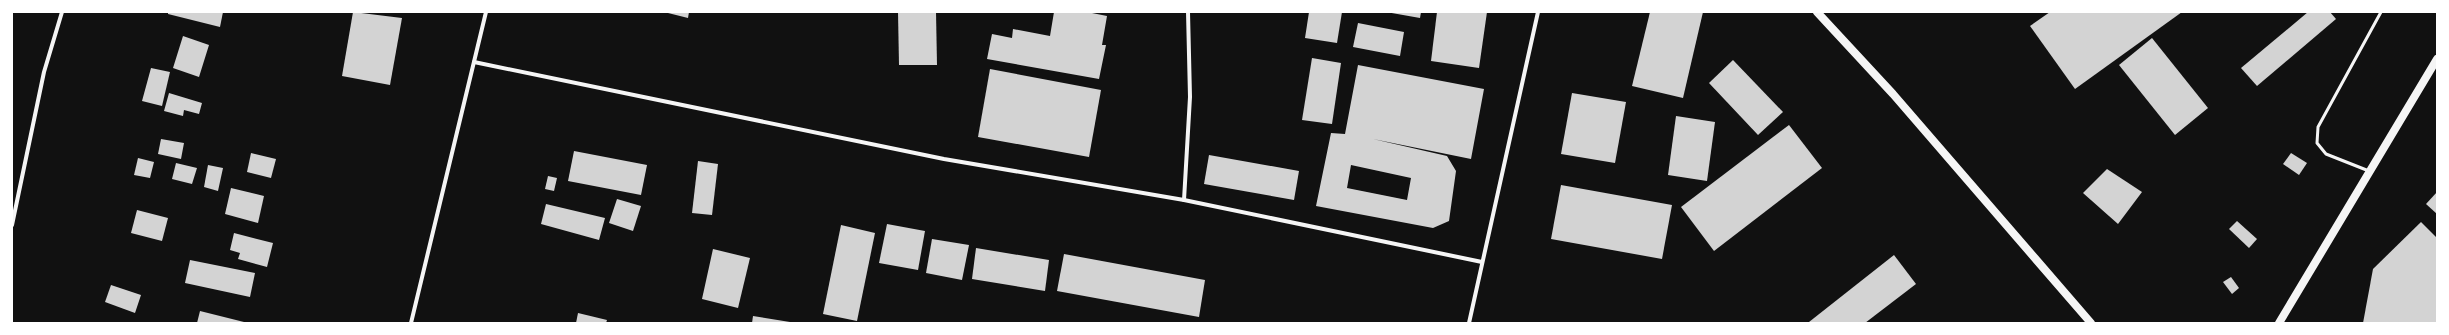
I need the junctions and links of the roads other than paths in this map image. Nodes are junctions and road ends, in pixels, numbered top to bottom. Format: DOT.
graph roads {
  1 [pos="62,12"];
  2 [pos="486,12"];
  3 [pos="1188,12"];
  4 [pos="1538,12"];
  5 [pos="1817,12"];
  6 [pos="2381,12"];
  7 [pos="2437,59"];
  8 [pos="474,62"];
  9 [pos="2369,171"];
  10 [pos="1184,200"];
  11 [pos="12,226"];
  12 [pos="1482,262"];
  13 [pos="411,323"];
  14 [pos="1469,323"];
  15 [pos="2091,323"];
  16 [pos="2279,323"];
  1 -- 11 [label="street"];
  2 -- 8 [label="street"];
  3 -- 10 [label="street"];
  4 -- 12 [label="street"];
  5 -- 15 [label="main road"];
  6 -- 9 [label="lane"];
  7 -- 9 [label="main road"];
  8 -- 10 [label="street"];
  8 -- 13 [label="street"];
  9 -- 16 [label="main road"];
  10 -- 12 [label="street"];
  12 -- 14 [label="street"];
}
